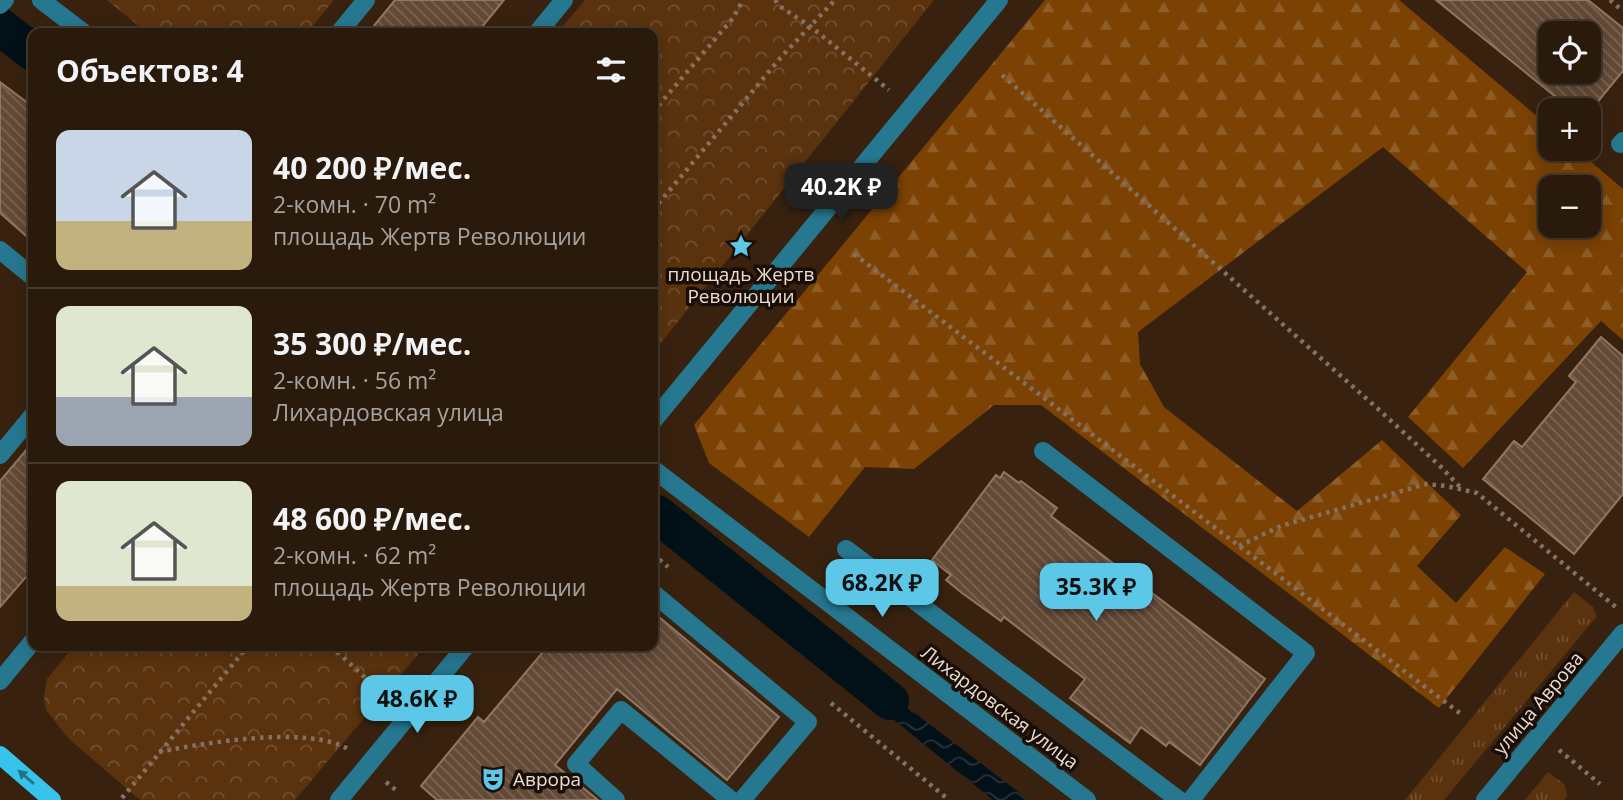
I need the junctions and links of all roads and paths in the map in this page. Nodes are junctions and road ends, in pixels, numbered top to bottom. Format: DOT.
graph roads {
  1 [pos="41,0"];
  2 [pos="366,0"];
  3 [pos="564,0"];
  4 [pos="743,0"];
  5 [pos="775,0"];
  6 [pos="835,0"];
  7 [pos="999,0"];
  8 [pos="1610,0"];
  9 [pos="1623,11"];
  10 [pos="811,27"];
  11 [pos="77,28"];
  12 [pos="343,28"];
  13 [pos="541,28"];
  14 [pos="1002,75"];
  15 [pos="658,106"];
  16 [pos="911,108"];
  17 [pos="658,204"];
  18 [pos="0,250"];
  19 [pos="854,254"];
  20 [pos="28,273"];
  21 [pos="658,415"];
  22 [pos="28,421"];
  23 [pos="1043,451"];
  24 [pos="0,455"];
  25 [pos="658,473"];
  26 [pos="1462,489"];
  27 [pos="1239,546"];
  28 [pos="846,549"];
  29 [pos="658,597"];
  30 [pos="1623,613"];
  31 [pos="1623,633"];
  32 [pos="28,646"];
  33 [pos="244,651"];
  34 [pos="336,651"];
  35 [pos="463,651"];
  36 [pos="0,681"];
  37 [pos="384,695"];
  38 [pos="1461,713"];
  39 [pos="1539,734"];
  40 [pos="159,752"];
  41 [pos="0,755"];
  42 [pos="367,766"];
  43 [pos="1600,784"];
  44 [pos="397,791"];
  45 [pos="122,798"];
  46 [pos="52,800"];
  47 [pos="339,800"];
  48 [pos="616,800"];
  49 [pos="731,800"];
  50 [pos="742,800"];
  51 [pos="1087,800"];
  52 [pos="1179,800"];
  53 [pos="1191,800"];
  54 [pos="1485,800"];
  1 -- 11 [label="street"];
  2 -- 12 [label="street"];
  3 -- 13 [label="street"];
  4 -- 15 [label="path"];
  5 -- 10 [label="path"];
  6 -- 10 [label="path"];
  7 -- 16 [label="street"];
  8 -- 9 [label="path"];
  10 -- 16 [label="path"];
  10 -- 17 [label="path"];
  14 -- 26 [label="path"];
  16 -- 21 [label="street"];
  18 -- 20 [label="street"];
  19 -- 27 [label="path"];
  22 -- 24 [label="street"];
  23 -- 53 [label="street"];
  25 -- 51 [label="street, Лихардовская улица"];
  26 -- 27 [label="path"];
  26 -- 30 [label="path"];
  27 -- 38 [label="path"];
  28 -- 52 [label="street"];
  29 -- 50 [label="street"];
  31 -- 39 [label="street, улица Аврова"];
  32 -- 36 [label="street"];
  33 -- 40 [label="path"];
  34 -- 37 [label="path"];
  35 -- 42 [label="street"];
  39 -- 43 [label="path"];
  39 -- 54 [label="street, улица Аврова"];
  40 -- 42 [label="path"];
  40 -- 45 [label="path"];
  46 -- 41 [label="main road, one-way"];
  42 -- 44 [label="path"];
  42 -- 47 [label="street"];
  48 -- 49 [label="street"];
}
